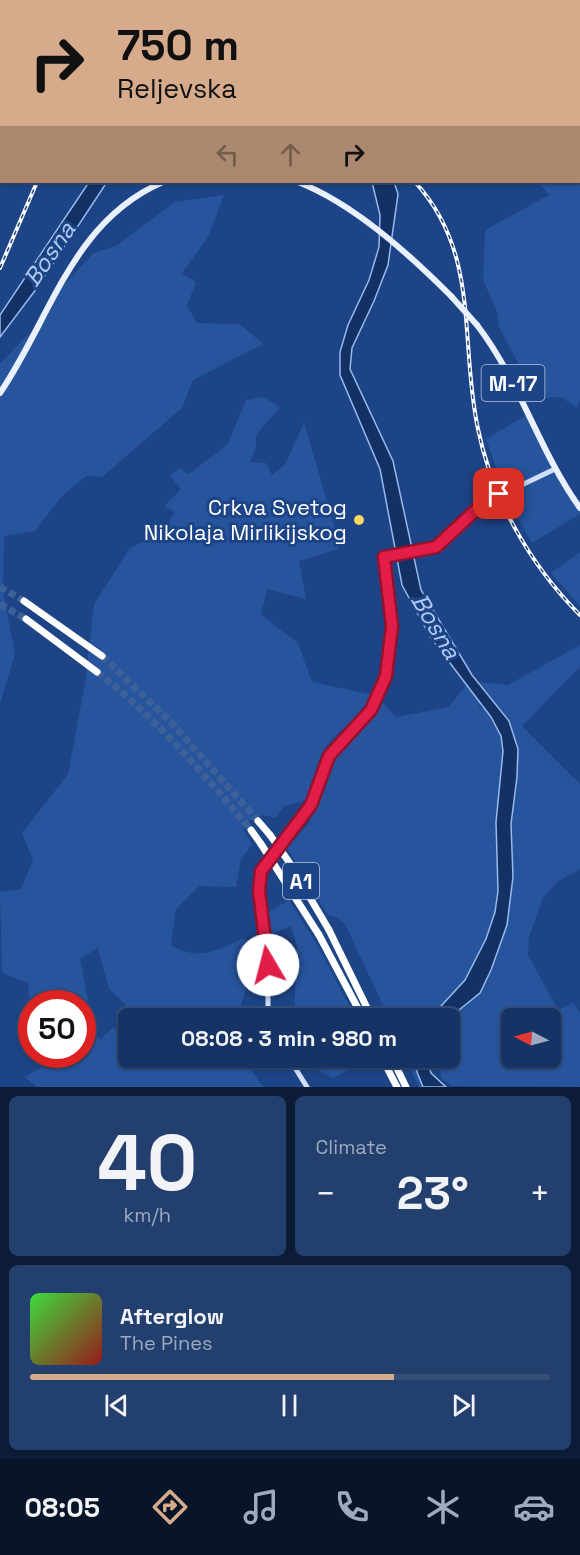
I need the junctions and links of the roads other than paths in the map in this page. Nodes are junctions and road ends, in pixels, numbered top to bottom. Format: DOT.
graph roads {
  1 [pos="161,183"];
  2 [pos="300,183"];
  3 [pos="0,393"];
  4 [pos="555,469"];
  5 [pos="580,508"];
  6 [pos="24,601"];
  7 [pos="26,619"];
  8 [pos="102,656"];
  9 [pos="97,672"];
  10 [pos="258,820"];
  11 [pos="250,830"];
  12 [pos="268,1008"];
  13 [pos="358,1008"];
  14 [pos="367,1008"];
  15 [pos="295,1068"];
  16 [pos="387,1068"];
  17 [pos="397,1068"];
  18 [pos="307,1087"];
  19 [pos="397,1087"];
  20 [pos="406,1087"];
  1 -- 3 [label="main road"];
  2 -- 4 [label="main road, M-17, bridge"];
  4 -- 5 [label="main road, M-17"];
  4 -- 12 [label="main road"];
  6 -- 8 [label="highway"];
  7 -- 9 [label="highway"];
  10 -- 14 [label="highway, A1, bridge"];
  11 -- 13 [label="highway, A1, bridge"];
  15 -- 18 [label="main road"];
  16 -- 19 [label="highway"];
  17 -- 20 [label="highway"];
}
